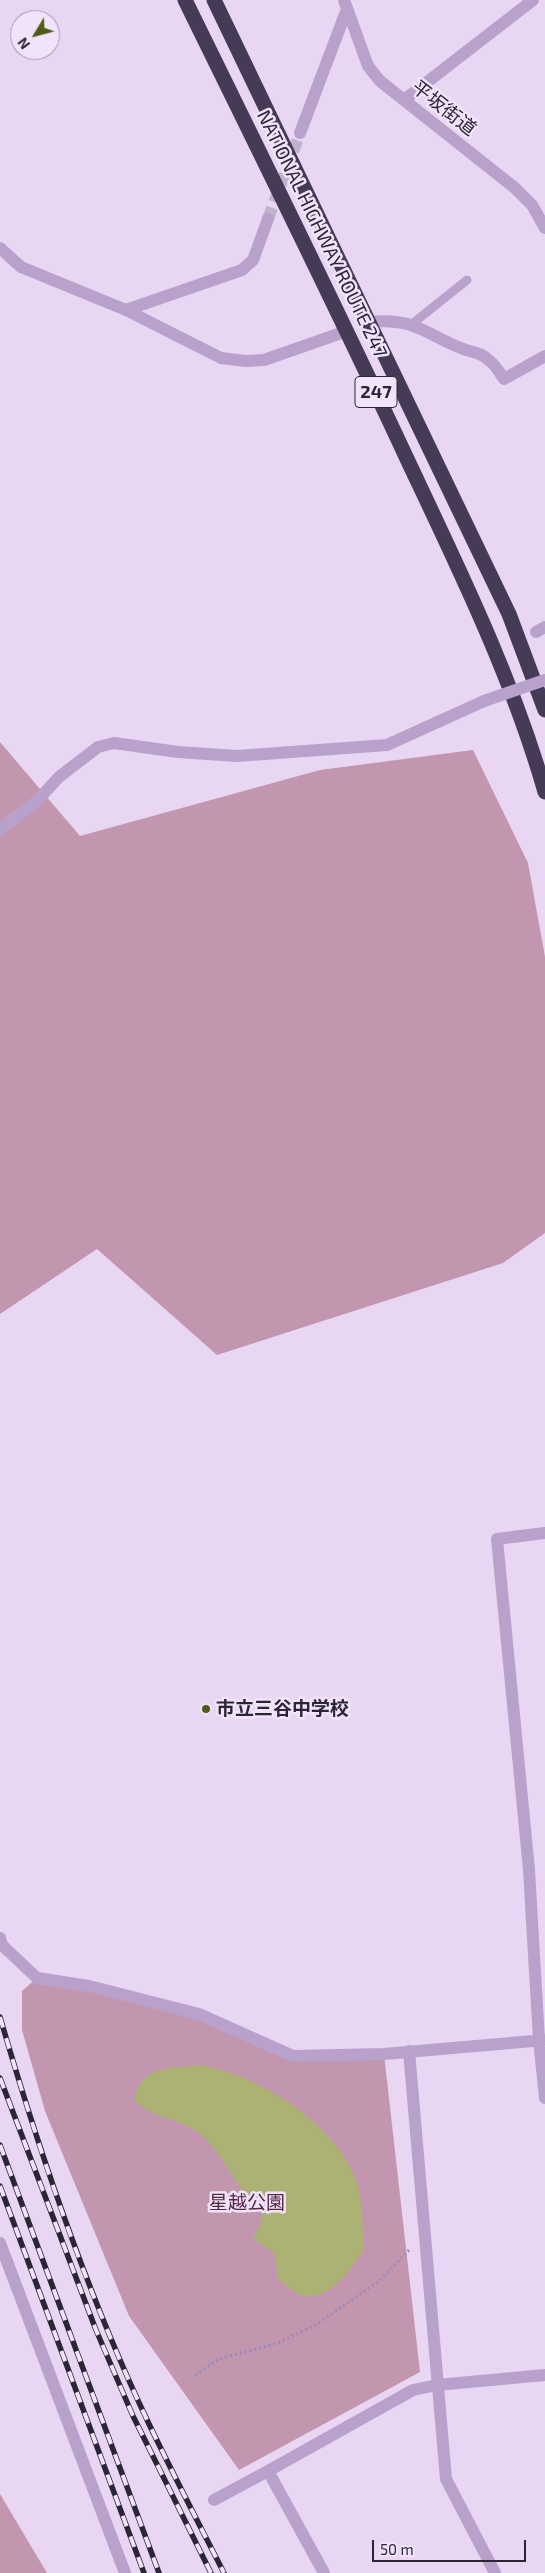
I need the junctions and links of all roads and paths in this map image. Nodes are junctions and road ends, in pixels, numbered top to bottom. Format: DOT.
graph roads {
  1 [pos="185,0"];
  2 [pos="214,0"];
  3 [pos="533,0"];
  4 [pos="346,4"];
  5 [pos="404,100"];
  6 [pos="300,133"];
  7 [pos="268,219"];
  8 [pos="545,228"];
  9 [pos="0,248"];
  10 [pos="467,280"];
  11 [pos="126,310"];
  12 [pos="369,322"];
  13 [pos="412,324"];
  14 [pos="347,331"];
  15 [pos="545,356"];
  16 [pos="545,680"];
  17 [pos="545,710"];
  18 [pos="545,792"];
  19 [pos="0,829"];
  20 [pos="545,1533"];
  21 [pos="0,1938"];
  22 [pos="542,2040"];
  23 [pos="409,2051"];
  24 [pos="545,2098"];
  25 [pos="424,2235"];
  26 [pos="0,2243"];
  27 [pos="195,2375"];
  28 [pos="545,2375"];
  29 [pos="437,2385"];
  30 [pos="268,2471"];
  31 [pos="214,2500"];
  32 [pos="126,2573"];
  33 [pos="324,2573"];
  34 [pos="495,2573"];
  1 -- 14 [label="highway, NATIONAL HIGHWAY ROUTE 247 / 247"];
  2 -- 12 [label="highway, NATIONAL HIGHWAY ROUTE 247 / 247"];
  3 -- 5 [label="street"];
  4 -- 5 [label="street, 平坂街道"];
  4 -- 6 [label="street"];
  5 -- 8 [label="street, 平坂街道"];
  7 -- 11 [label="street"];
  9 -- 11 [label="street"];
  10 -- 13 [label="lane"];
  11 -- 14 [label="street"];
  12 -- 13 [label="street"];
  12 -- 17 [label="highway, NATIONAL HIGHWAY ROUTE 247 / 247"];
  13 -- 15 [label="street"];
  14 -- 18 [label="highway, NATIONAL HIGHWAY ROUTE 247 / 247"];
  16 -- 19 [label="street, bridge"];
  20 -- 22 [label="street"];
  21 -- 23 [label="street"];
  22 -- 23 [label="street"];
  22 -- 24 [label="street"];
  23 -- 25 [label="street"];
  25 -- 27 [label="path"];
  25 -- 29 [label="street"];
  26 -- 32 [label="street"];
  28 -- 29 [label="street"];
  29 -- 30 [label="street"];
  29 -- 34 [label="street"];
  30 -- 31 [label="street"];
  30 -- 33 [label="street"];
}
